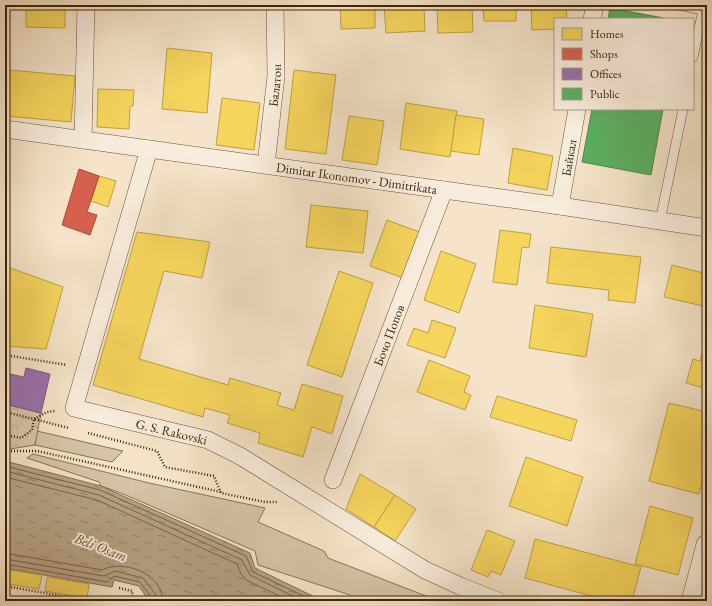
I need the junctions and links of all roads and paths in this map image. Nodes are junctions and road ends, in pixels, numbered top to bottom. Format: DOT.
graph roads {
  1 [pos="86,5"];
  2 [pos="275,5"];
  3 [pos="594,5"];
  4 [pos="678,5"];
  5 [pos="703,7"];
  6 [pos="592,18"];
  7 [pos="694,53"];
  8 [pos="577,110"];
  9 [pos="683,110"];
  10 [pos="5,129"];
  11 [pos="83,140"];
  12 [pos="149,149"];
  13 [pos="266,165"];
  14 [pos="444,190"];
  15 [pos="560,206"];
  16 [pos="660,221"];
  17 [pos="707,228"];
  18 [pos="5,355"];
  19 [pos="86,367"];
  20 [pos="5,412"];
  21 [pos="47,412"];
  22 [pos="34,419"];
  23 [pos="76,430"];
  24 [pos="83,432"];
  25 [pos="5,435"];
  26 [pos="5,451"];
  27 [pos="333,480"];
  28 [pos="221,492"];
  29 [pos="280,502"];
  30 [pos="707,545"];
  31 [pos="6,587"];
  32 [pos="119,588"];
  33 [pos="5,598"];
  34 [pos="91,601"];
  35 [pos="133,601"];
  36 [pos="498,601"];
  37 [pos="692,601"];
  1 -- 11 [label="street"];
  2 -- 13 [label="street, Балатон"];
  3 -- 6 [label="street"];
  4 -- 5 [label="lane"];
  5 -- 7 [label="lane"];
  8 -- 15 [label="street, Байкал"];
  9 -- 16 [label="lane"];
  10 -- 11 [label="street, Dimitar Ikonomov - Dimitrikata"];
  11 -- 12 [label="street, Dimitar Ikonomov - Dimitrikata"];
  12 -- 13 [label="street, Dimitar Ikonomov - Dimitrikata"];
  12 -- 19 [label="street, G. S. Rakovski"];
  13 -- 14 [label="street, Dimitar Ikonomov - Dimitrikata"];
  14 -- 15 [label="street, Dimitar Ikonomov - Dimitrikata"];
  14 -- 27 [label="street, Бочо Попов"];
  15 -- 16 [label="street, Dimitar Ikonomov - Dimitrikata"];
  16 -- 17 [label="street, Dimitar Ikonomov - Dimitrikata"];
  18 -- 19 [label="path"];
  19 -- 36 [label="street, G. S. Rakovski"];
  20 -- 22 [label="path"];
  21 -- 22 [label="path"];
  22 -- 23 [label="path"];
  22 -- 25 [label="path"];
  24 -- 28 [label="path"];
  26 -- 28 [label="path"];
  28 -- 29 [label="path"];
  30 -- 37 [label="street"];
  31 -- 33 [label="path"];
  31 -- 34 [label="path"];
  32 -- 35 [label="path"];
}
